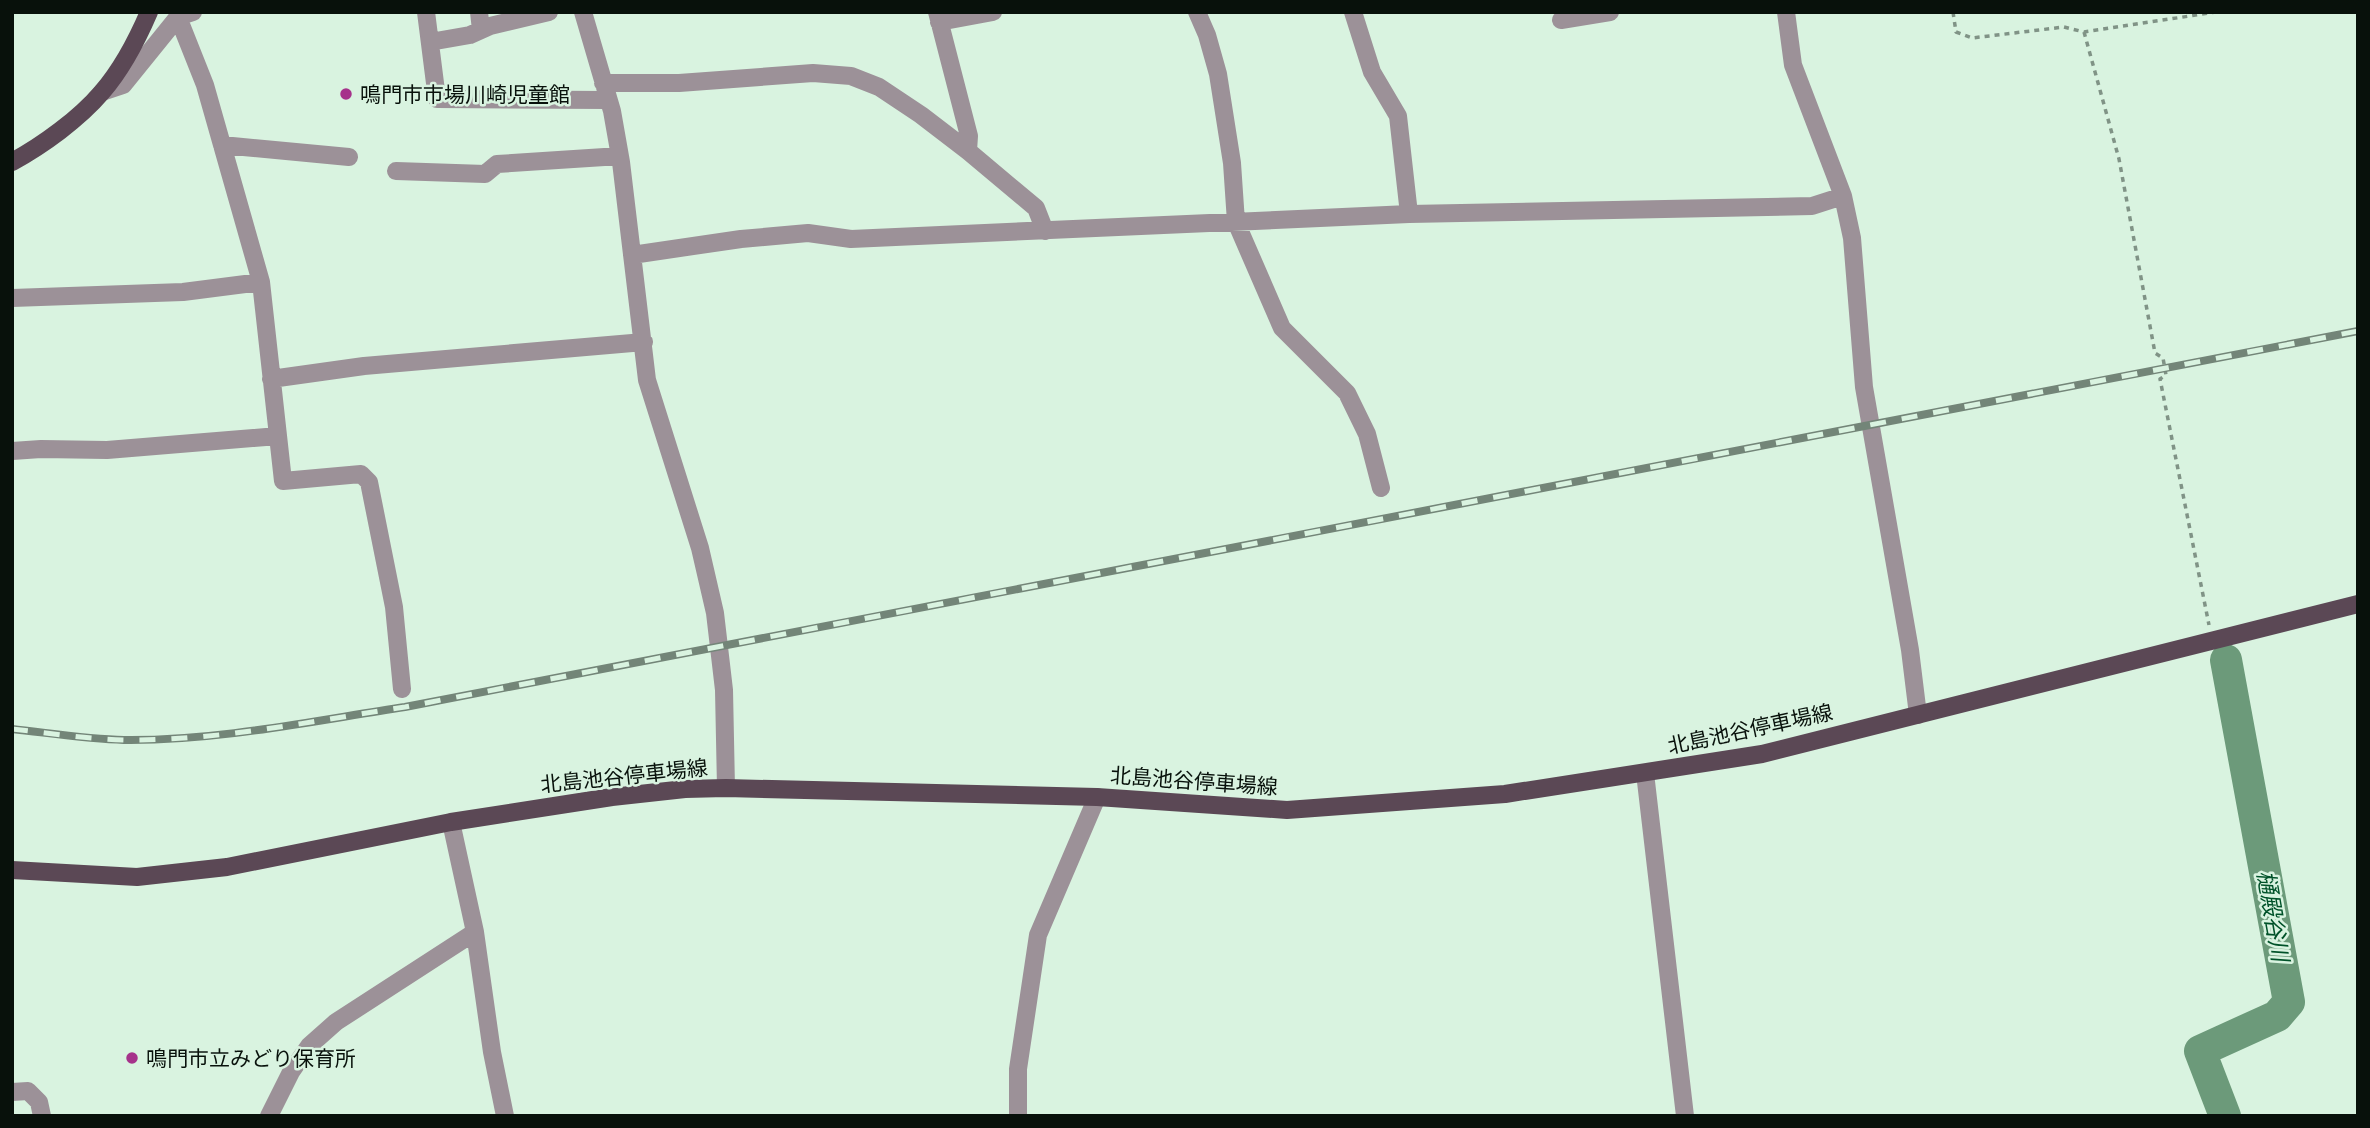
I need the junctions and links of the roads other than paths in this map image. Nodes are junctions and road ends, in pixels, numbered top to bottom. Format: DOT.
graph roads {
  1 [pos="149,12"];
  2 [pos="426,12"];
  3 [pos="548,12"];
  4 [pos="583,12"];
  5 [pos="993,12"];
  6 [pos="1197,12"];
  7 [pos="1353,12"];
  8 [pos="1610,12"];
  9 [pos="1786,12"];
  10 [pos="185,15"];
  11 [pos="938,17"];
  12 [pos="1561,20"];
  13 [pos="480,21"];
  14 [pos="430,42"];
  15 [pos="102,92"];
  16 [pos="606,92"];
  17 [pos="222,145"];
  18 [pos="968,151"];
  19 [pos="620,156"];
  20 [pos="349,157"];
  21 [pos="12,162"];
  22 [pos="396,171"];
  23 [pos="1843,196"];
  24 [pos="1409,214"];
  25 [pos="1236,222"];
  26 [pos="1045,231"];
  27 [pos="632,255"];
  28 [pos="261,282"];
  29 [pos="12,298"];
  30 [pos="644,342"];
  31 [pos="271,379"];
  32 [pos="278,436"];
  33 [pos="12,452"];
  34 [pos="1381,488"];
  35 [pos="2358,604"];
  36 [pos="402,689"];
  37 [pos="1918,715"];
  38 [pos="1645,773"];
  39 [pos="726,788"];
  40 [pos="1097,797"];
  41 [pos="451,822"];
  42 [pos="12,870"];
  43 [pos="475,932"];
  44 [pos="12,1092"];
  45 [pos="42,1116"];
  46 [pos="269,1116"];
  47 [pos="505,1116"];
  48 [pos="1018,1116"];
  49 [pos="1685,1116"];
  1 -- 15 [label="main road"];
  2 -- 14 [label="street"];
  3 -- 13 [label="street"];
  4 -- 16 [label="street"];
  5 -- 11 [label="street"];
  6 -- 25 [label="street"];
  7 -- 24 [label="street"];
  8 -- 12 [label="street"];
  9 -- 23 [label="street"];
  10 -- 15 [label="street"];
  10 -- 17 [label="street"];
  11 -- 18 [label="street"];
  13 -- 14 [label="street"];
  14 -- 16 [label="street"];
  15 -- 21 [label="main road"];
  16 -- 18 [label="street"];
  16 -- 19 [label="street"];
  17 -- 20 [label="street"];
  17 -- 28 [label="street"];
  18 -- 26 [label="street"];
  19 -- 22 [label="street"];
  19 -- 27 [label="street"];
  23 -- 24 [label="street"];
  23 -- 37 [label="street"];
  24 -- 25 [label="street"];
  25 -- 26 [label="street"];
  25 -- 34 [label="street"];
  26 -- 27 [label="street"];
  27 -- 30 [label="street"];
  28 -- 29 [label="street"];
  28 -- 31 [label="street"];
  30 -- 31 [label="street"];
  30 -- 39 [label="street"];
  31 -- 32 [label="street"];
  32 -- 33 [label="street"];
  32 -- 36 [label="street"];
  35 -- 37 [label="main road, 北島池谷停車場線"];
  37 -- 38 [label="main road, 北島池谷停車場線"];
  38 -- 40 [label="main road, 北島池谷停車場線"];
  38 -- 49 [label="street"];
  39 -- 40 [label="main road, 北島池谷停車場線"];
  39 -- 41 [label="main road, 北島池谷停車場線"];
  40 -- 48 [label="street"];
  41 -- 42 [label="main road, 北島池谷停車場線"];
  41 -- 43 [label="street"];
  43 -- 46 [label="street"];
  43 -- 47 [label="street"];
  44 -- 45 [label="street"];
}
